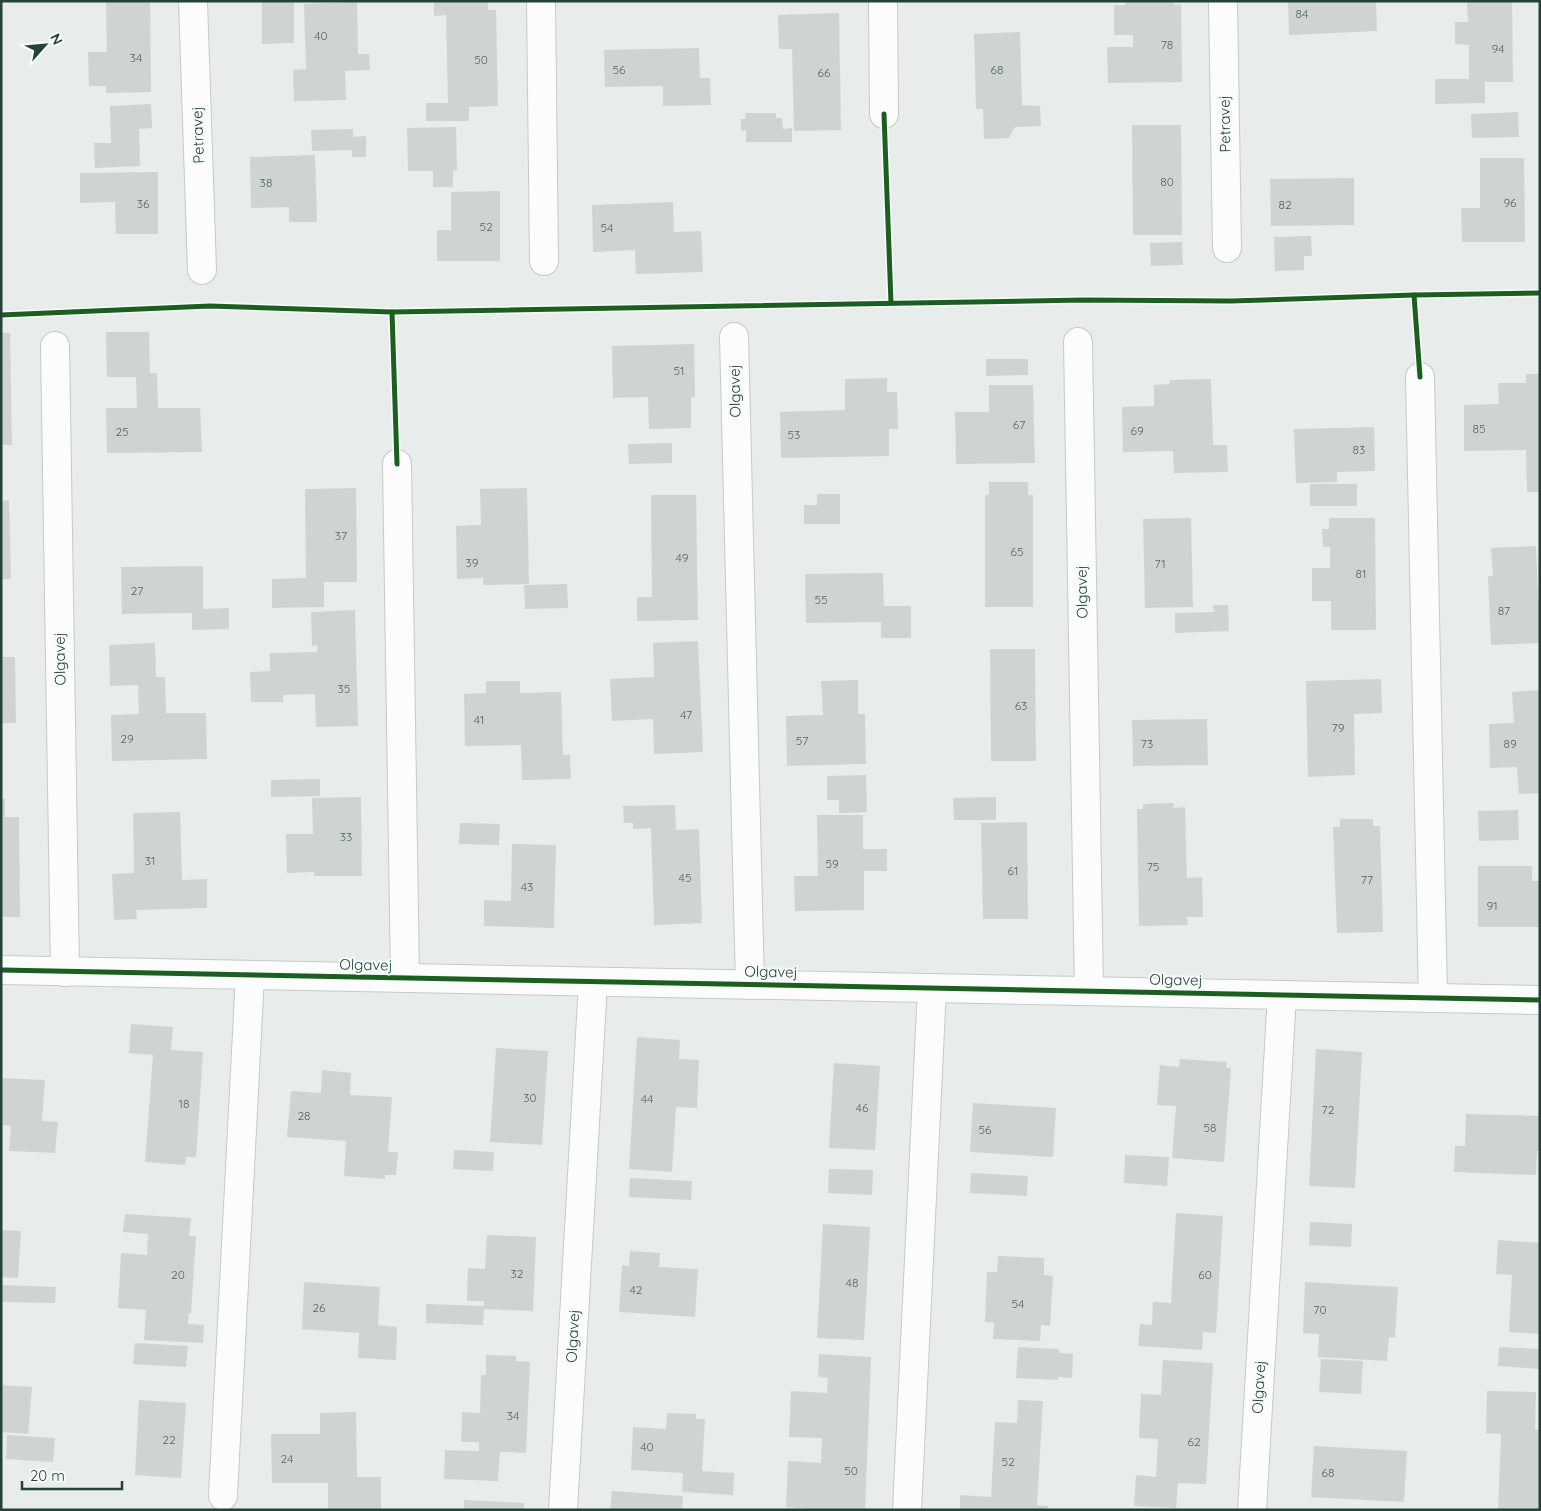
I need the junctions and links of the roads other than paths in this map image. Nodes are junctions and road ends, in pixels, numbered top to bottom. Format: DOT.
graph roads {
  1 [pos="194,1"];
  2 [pos="541,1"];
  3 [pos="883,1"];
  4 [pos="1223,1"];
  5 [pos="884,114"];
  6 [pos="1226,248"];
  7 [pos="544,261"];
  8 [pos="202,270"];
  9 [pos="734,337"];
  10 [pos="1078,342"];
  11 [pos="55,346"];
  12 [pos="1420,377"];
  13 [pos="397,464"];
  14 [pos="1,970"];
  15 [pos="65,972"];
  16 [pos="250,975"];
  17 [pos="405,978"];
  18 [pos="594,982"];
  19 [pos="750,984"];
  20 [pos="932,988"];
  21 [pos="1089,991"];
  22 [pos="1282,995"];
  23 [pos="1433,998"];
  24 [pos="1540,1000"];
  25 [pos="223,1496"];
  26 [pos="563,1510"];
  27 [pos="907,1510"];
  28 [pos="1252,1510"];
  1 -- 8 [label="street, Petravej"];
  2 -- 7 [label="street"];
  3 -- 5 [label="street"];
  4 -- 6 [label="street, Petravej"];
  9 -- 19 [label="street, Olgavej"];
  10 -- 21 [label="street, Olgavej"];
  11 -- 15 [label="street, Olgavej"];
  12 -- 23 [label="street"];
  13 -- 17 [label="street, Olgavej"];
  14 -- 15 [label="street, Olgavej"];
  15 -- 16 [label="street, Olgavej"];
  16 -- 17 [label="street, Olgavej"];
  16 -- 25 [label="street"];
  17 -- 18 [label="street, Olgavej"];
  18 -- 19 [label="street, Olgavej"];
  18 -- 26 [label="street, Olgavej"];
  19 -- 20 [label="street, Olgavej"];
  20 -- 21 [label="street, Olgavej"];
  20 -- 27 [label="street"];
  21 -- 22 [label="street, Olgavej"];
  22 -- 23 [label="street, Olgavej"];
  22 -- 28 [label="street, Olgavej"];
  23 -- 24 [label="street, Olgavej"];
}
